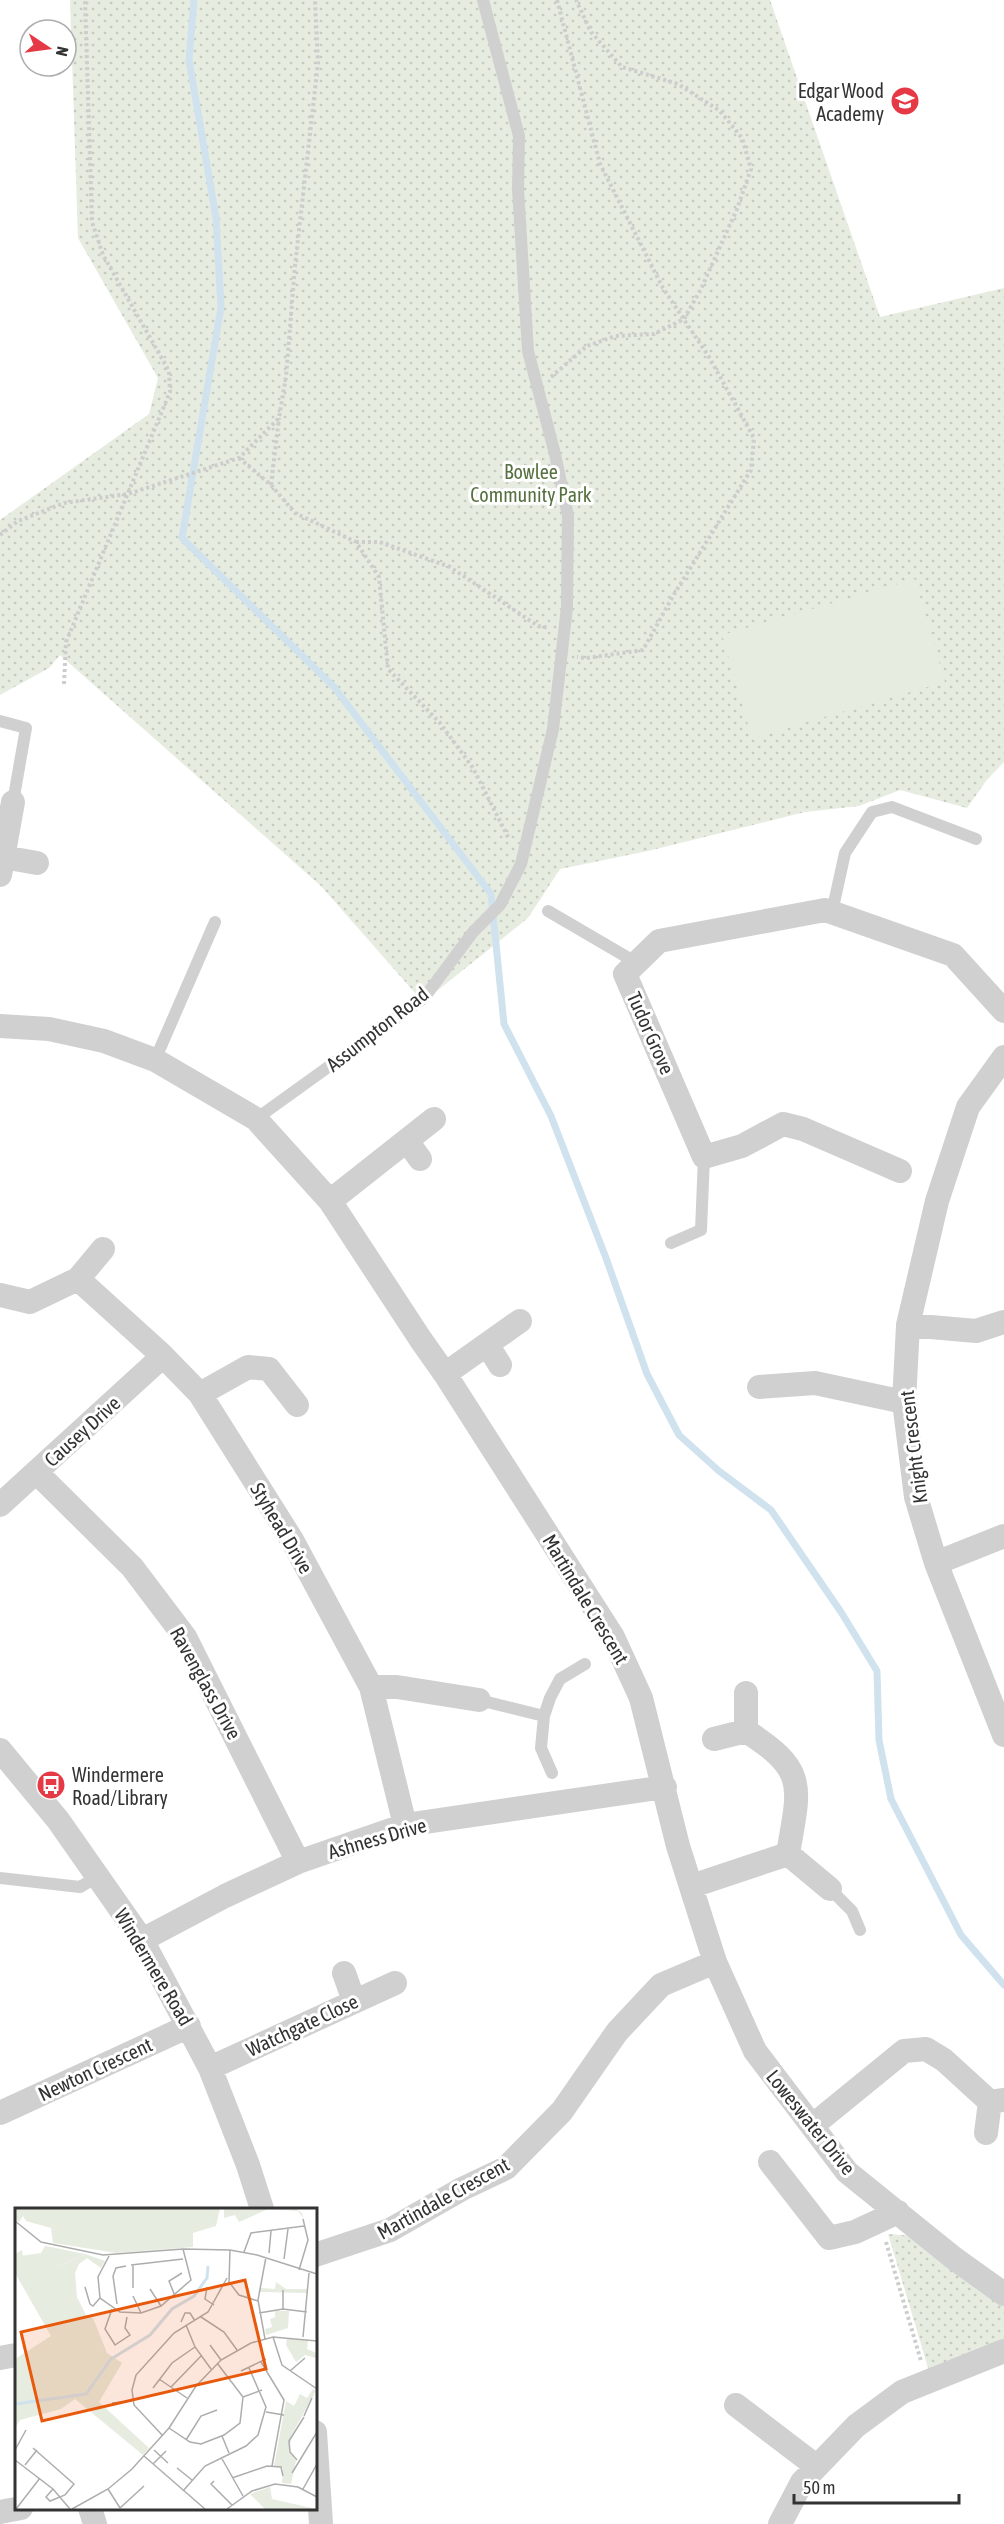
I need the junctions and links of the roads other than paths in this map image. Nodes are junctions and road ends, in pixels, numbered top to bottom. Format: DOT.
graph roads {
  1 [pos="483,0"];
  2 [pos="0,721"];
  3 [pos="13,802"];
  4 [pos="976,839"];
  5 [pos="37,863"];
  6 [pos="2,866"];
  7 [pos="548,910"];
  8 [pos="832,912"];
  9 [pos="215,922"];
  10 [pos="636,963"];
  11 [pos="1004,1011"];
  12 [pos="0,1026"];
  13 [pos="1004,1057"];
  14 [pos="155,1060"];
  15 [pos="256,1119"];
  16 [pos="434,1119"];
  17 [pos="704,1157"];
  18 [pos="900,1171"];
  19 [pos="330,1201"];
  20 [pos="671,1243"];
  21 [pos="102,1250"];
  22 [pos="78,1279"];
  23 [pos="0,1295"];
  24 [pos="520,1321"];
  25 [pos="1004,1322"];
  26 [pos="908,1325"];
  27 [pos="163,1356"];
  28 [pos="445,1374"];
  29 [pos="759,1387"];
  30 [pos="200,1394"];
  31 [pos="904,1402"];
  32 [pos="297,1405"];
  33 [pos="36,1472"];
  34 [pos="3,1497"];
  35 [pos="1004,1536"];
  36 [pos="936,1563"];
  37 [pos="585,1664"];
  38 [pos="371,1687"];
  39 [pos="746,1693"];
  40 [pos="479,1700"];
  41 [pos="544,1716"];
  42 [pos="746,1731"];
  43 [pos="1004,1734"];
  44 [pos="714,1739"];
  45 [pos="1,1754"];
  46 [pos="552,1773"];
  47 [pos="665,1787"];
  48 [pos="405,1825"];
  49 [pos="788,1854"];
  50 [pos="298,1862"];
  51 [pos="97,1877"];
  52 [pos="0,1878"];
  53 [pos="692,1886"];
  54 [pos="830,1889"];
  55 [pos="860,1930"];
  56 [pos="142,1940"];
  57 [pos="715,1962"];
  58 [pos="344,1973"];
  59 [pos="394,1983"];
  60 [pos="354,2001"];
  61 [pos="189,2026"];
  62 [pos="210,2068"];
  63 [pos="997,2101"];
  64 [pos="0,2113"];
  65 [pos="812,2126"];
  66 [pos="986,2133"];
  67 [pos="770,2162"];
  68 [pos="262,2208"];
  69 [pos="889,2217"];
  70 [pos="316,2255"];
  71 [pos="1004,2294"];
  72 [pos="1004,2351"];
  73 [pos="15,2355"];
  74 [pos="0,2358"];
  75 [pos="736,2405"];
  76 [pos="316,2447"];
  77 [pos="816,2466"];
  78 [pos="16,2509"];
  79 [pos="90,2509"];
  80 [pos="0,2512"];
  81 [pos="95,2524"];
  82 [pos="321,2524"];
  83 [pos="780,2524"];
  1 -- 15 [label="lane, Assumpton Road"];
  2 -- 3 [label="lane"];
  3 -- 6 [label="street"];
  4 -- 8 [label="lane"];
  5 -- 6 [label="street"];
  7 -- 10 [label="lane"];
  8 -- 10 [label="street, Tudor Grove"];
  8 -- 11 [label="street, Tudor Grove"];
  9 -- 14 [label="lane"];
  10 -- 17 [label="street, Tudor Grove"];
  12 -- 14 [label="street, Martindale Crescent"];
  13 -- 26 [label="street, Knight Crescent"];
  14 -- 15 [label="street, Martindale Crescent"];
  15 -- 19 [label="street, Martindale Crescent"];
  16 -- 19 [label="street"];
  17 -- 18 [label="street"];
  17 -- 20 [label="lane"];
  19 -- 28 [label="street, Martindale Crescent"];
  21 -- 22 [label="street"];
  22 -- 23 [label="street"];
  22 -- 27 [label="street, Styhead Drive"];
  24 -- 28 [label="street"];
  25 -- 26 [label="street"];
  26 -- 31 [label="street, Knight Crescent"];
  27 -- 30 [label="street, Styhead Drive"];
  27 -- 33 [label="street, Causey Drive"];
  28 -- 47 [label="street, Martindale Crescent"];
  29 -- 31 [label="street"];
  30 -- 32 [label="street"];
  30 -- 38 [label="street, Styhead Drive"];
  31 -- 36 [label="street, Knight Crescent"];
  33 -- 34 [label="street, Causey Drive"];
  33 -- 50 [label="street, Ravenglass Drive"];
  35 -- 36 [label="street"];
  36 -- 43 [label="street, Knight Crescent"];
  37 -- 41 [label="lane"];
  38 -- 40 [label="street"];
  38 -- 48 [label="street, Styhead Drive"];
  39 -- 42 [label="street"];
  40 -- 41 [label="lane"];
  41 -- 46 [label="lane"];
  42 -- 44 [label="street"];
  42 -- 49 [label="street"];
  45 -- 51 [label="street, Windermere Road"];
  47 -- 48 [label="street, Ashness Drive"];
  47 -- 53 [label="street, Martindale Crescent"];
  48 -- 50 [label="street, Ashness Drive"];
  49 -- 53 [label="street"];
  49 -- 54 [label="street"];
  50 -- 56 [label="street, Ashness Drive"];
  51 -- 52 [label="lane"];
  51 -- 56 [label="street, Windermere Road"];
  53 -- 57 [label="street, Martindale Crescent"];
  54 -- 55 [label="lane"];
  56 -- 61 [label="street, Windermere Road"];
  57 -- 65 [label="street, Loweswater Drive"];
  57 -- 70 [label="street, Martindale Crescent"];
  58 -- 60 [label="street"];
  59 -- 60 [label="street, Watchgate Close"];
  60 -- 62 [label="street, Watchgate Close"];
  61 -- 62 [label="street, Windermere Road"];
  61 -- 64 [label="street, Newton Crescent"];
  62 -- 68 [label="street, Windermere Road"];
  63 -- 65 [label="street"];
  63 -- 66 [label="street"];
  65 -- 69 [label="street, Loweswater Drive"];
  67 -- 69 [label="street"];
  69 -- 71 [label="street, Loweswater Drive"];
  72 -- 77 [label="street"];
  73 -- 74 [label="street"];
  75 -- 77 [label="street"];
  76 -- 82 [label="street"];
  77 -- 83 [label="street"];
  78 -- 80 [label="street"];
  79 -- 81 [label="street"];
}
